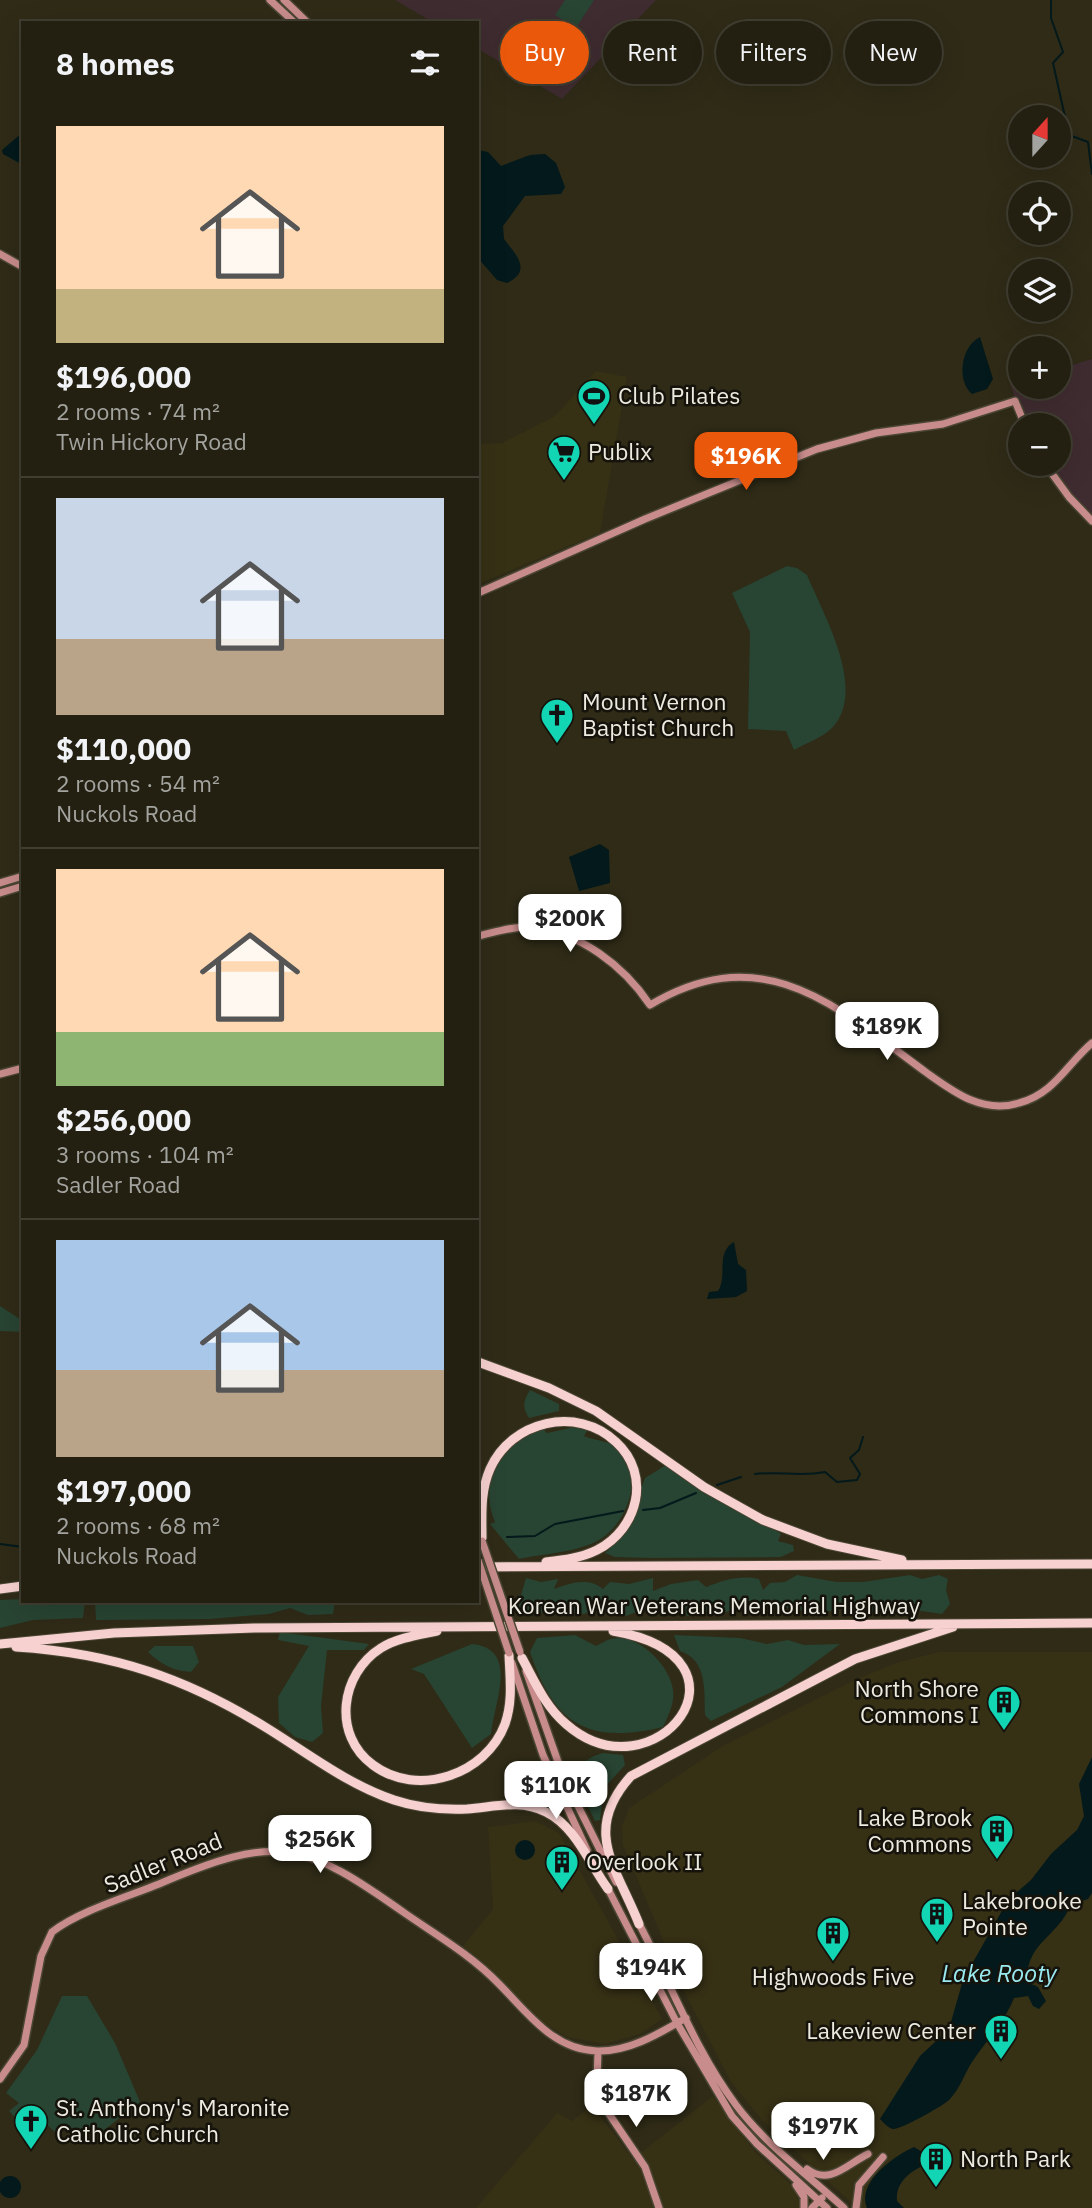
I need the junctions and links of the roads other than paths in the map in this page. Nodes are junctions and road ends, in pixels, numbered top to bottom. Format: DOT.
graph roads {
  1 [pos="270,0"];
  2 [pos="284,0"];
  3 [pos="293,21"];
  4 [pos="306,21"];
  5 [pos="0,254"];
  6 [pos="21,266"];
  7 [pos="1020,413"];
  8 [pos="1054,476"];
  9 [pos="1092,521"];
  10 [pos="479,593"];
  11 [pos="21,877"];
  12 [pos="0,883"];
  13 [pos="21,887"];
  14 [pos="0,893"];
  15 [pos="479,936"];
  16 [pos="1092,1043"];
  17 [pos="21,1069"];
  18 [pos="0,1074"];
  19 [pos="479,1362"];
  20 [pos="479,1530"];
  21 [pos="482,1540"];
  22 [pos="479,1563"];
  23 [pos="918,1563"];
  24 [pos="1092,1564"];
  25 [pos="479,1567"];
  26 [pos="505,1567"];
  27 [pos="21,1586"];
  28 [pos="0,1589"];
  29 [pos="1092,1623"];
  30 [pos="962,1625"];
  31 [pos="452,1627"];
  32 [pos="556,1627"];
  33 [pos="0,1645"];
  34 [pos="509,1654"];
  35 [pos="521,1655"];
  36 [pos="608,1889"];
  37 [pos="639,1924"];
  38 [pos="686,2018"];
  39 [pos="677,2023"];
  40 [pos="598,2051"];
  41 [pos="0,2079"];
  42 [pos="779,2148"];
  43 [pos="868,2154"];
  44 [pos="770,2156"];
  45 [pos="883,2157"];
  46 [pos="828,2193"];
  47 [pos="820,2201"];
  48 [pos="836,2201"];
  49 [pos="659,2208"];
  50 [pos="804,2208"];
  51 [pos="812,2208"];
  52 [pos="828,2208"];
  53 [pos="844,2208"];
  54 [pos="856,2208"];
  1 -- 3 [label="street"];
  2 -- 4 [label="street"];
  5 -- 6 [label="street"];
  7 -- 10 [label="street"];
  8 -- 9 [label="street"];
  11 -- 12 [label="street"];
  13 -- 14 [label="street"];
  15 -- 16 [label="street"];
  17 -- 18 [label="street"];
  19 -- 23 [label="highway"];
  20 -- 21 [label="street"];
  21 -- 26 [label="highway"];
  21 -- 35 [label="street, bridge"];
  22 -- 34 [label="street, bridge"];
  23 -- 24 [label="highway, Korean War Veterans Memorial Highway"];
  23 -- 26 [label="highway, Korean War Veterans Memorial Highway"];
  25 -- 26 [label="highway, Korean War Veterans Memorial Highway"];
  27 -- 28 [label="highway"];
  29 -- 30 [label="highway, Korean War Veterans Memorial Highway"];
  30 -- 32 [label="highway, Korean War Veterans Memorial Highway"];
  30 -- 37 [label="highway"];
  31 -- 32 [label="highway, Korean War Veterans Memorial Highway"];
  31 -- 33 [label="highway, Korean War Veterans Memorial Highway"];
  31 -- 34 [label="highway"];
  32 -- 35 [label="highway"];
  33 -- 36 [label="highway"];
  34 -- 36 [label="street"];
  35 -- 37 [label="street"];
  36 -- 39 [label="street"];
  37 -- 38 [label="street"];
  38 -- 39 [label="street, Sadler Road"];
  38 -- 42 [label="street"];
  39 -- 40 [label="street, Sadler Road"];
  39 -- 44 [label="street"];
  40 -- 41 [label="street, Sadler Road"];
  40 -- 49 [label="street"];
  42 -- 43 [label="street"];
  42 -- 46 [label="street"];
  44 -- 47 [label="street"];
  44 -- 50 [label="street"];
  45 -- 54 [label="street"];
  46 -- 47 [label="street"];
  46 -- 48 [label="street"];
  47 -- 51 [label="street"];
  47 -- 52 [label="street"];
  48 -- 52 [label="street"];
  48 -- 53 [label="street"];
}
